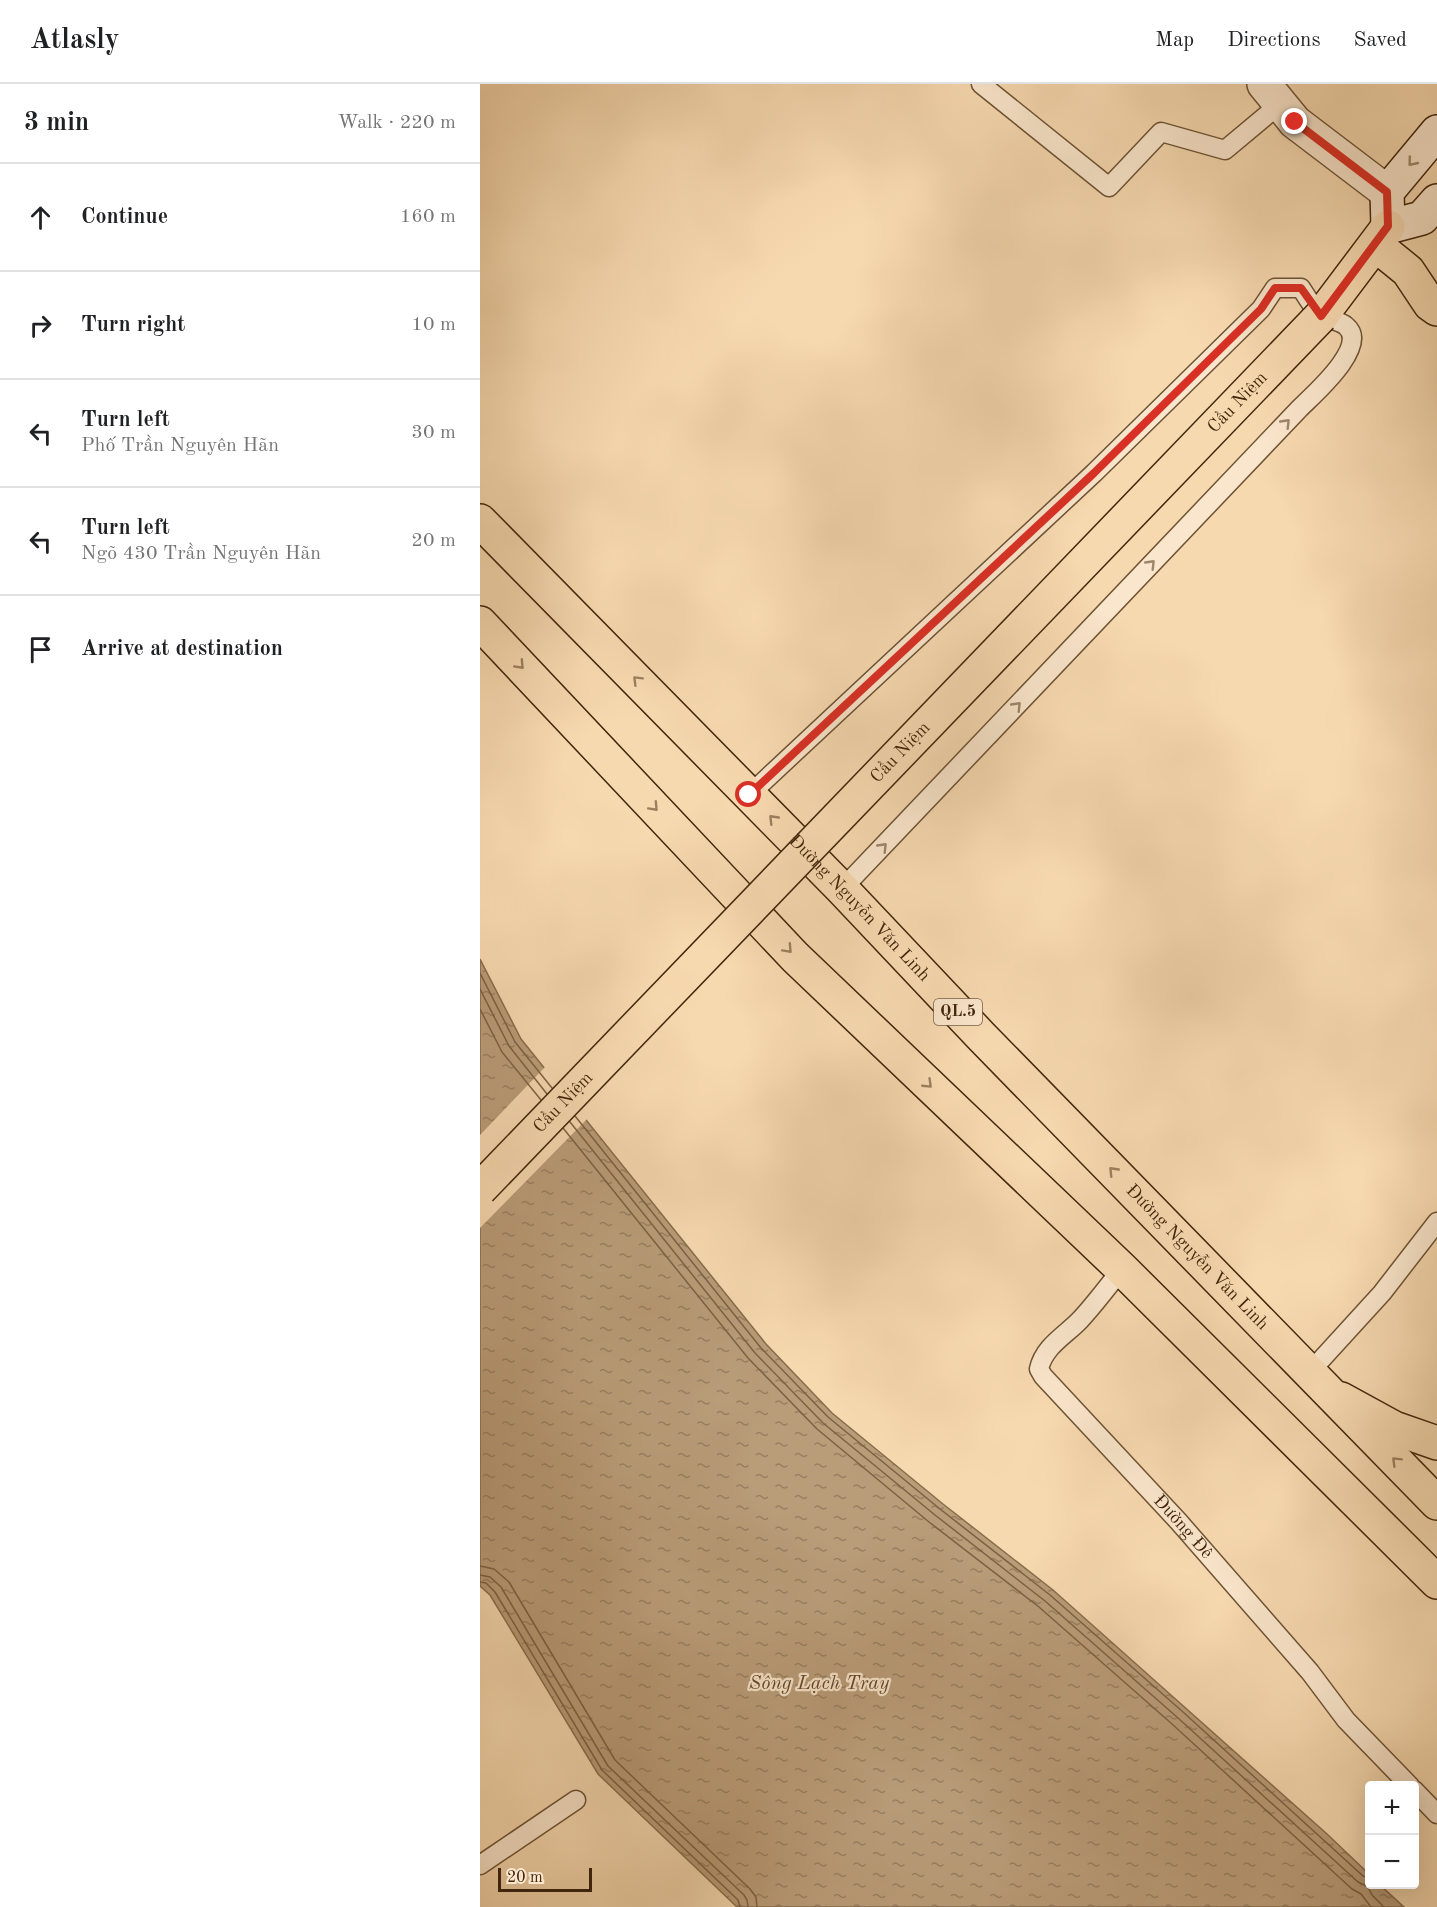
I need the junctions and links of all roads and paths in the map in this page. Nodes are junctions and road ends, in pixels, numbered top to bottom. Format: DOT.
graph roads {
  1 [pos="981,84"];
  2 [pos="1272,94"];
  3 [pos="1437,132"];
  4 [pos="1387,192"];
  5 [pos="1437,201"];
  6 [pos="1382,236"];
  7 [pos="1422,274"];
  8 [pos="1437,309"];
  9 [pos="1321,316"];
  10 [pos="480,521"];
  11 [pos="480,623"];
  12 [pos="749,795"];
  13 [pos="842,889"];
  14 [pos="480,1189"];
  15 [pos="1437,1222"];
  16 [pos="1122,1269"];
  17 [pos="1318,1382"];
  18 [pos="1437,1443"];
  19 [pos="1437,1503"];
  20 [pos="1437,1582"];
  21 [pos="1406,1781"];
  22 [pos="1419,1795"];
  23 [pos="576,1800"];
  24 [pos="1437,1814"];
  25 [pos="480,1864"];
  1 -- 2 [label="lane"];
  2 -- 4 [label="main road"];
  3 -- 4 [label="main road, one-way"];
  4 -- 6 [label="main road"];
  5 -- 6 [label="main road"];
  6 -- 7 [label="main road"];
  6 -- 9 [label="main road, Cầu Niệm"];
  7 -- 8 [label="main road"];
  9 -- 12 [label="lane"];
  13 -- 9 [label="lane, one-way"];
  9 -- 14 [label="main road, Cầu Niệm, bridge"];
  12 -- 10 [label="main road, Đường Nguyễn Văn Linh / QL.5, one-way"];
  11 -- 16 [label="main road, one-way"];
  13 -- 12 [label="main road, Đường Nguyễn Văn Linh / QL.5, one-way"];
  17 -- 13 [label="main road, Đường Nguyễn Văn Linh / QL.5, one-way"];
  15 -- 17 [label="lane"];
  16 -- 20 [label="main road"];
  16 -- 21 [label="lane, Đường Đê"];
  17 -- 18 [label="main road"];
  19 -- 17 [label="main road, Đường Nguyễn Văn Linh / QL.5, one-way"];
  22 -- 24 [label="lane"];
  23 -- 25 [label="lane"];
}
